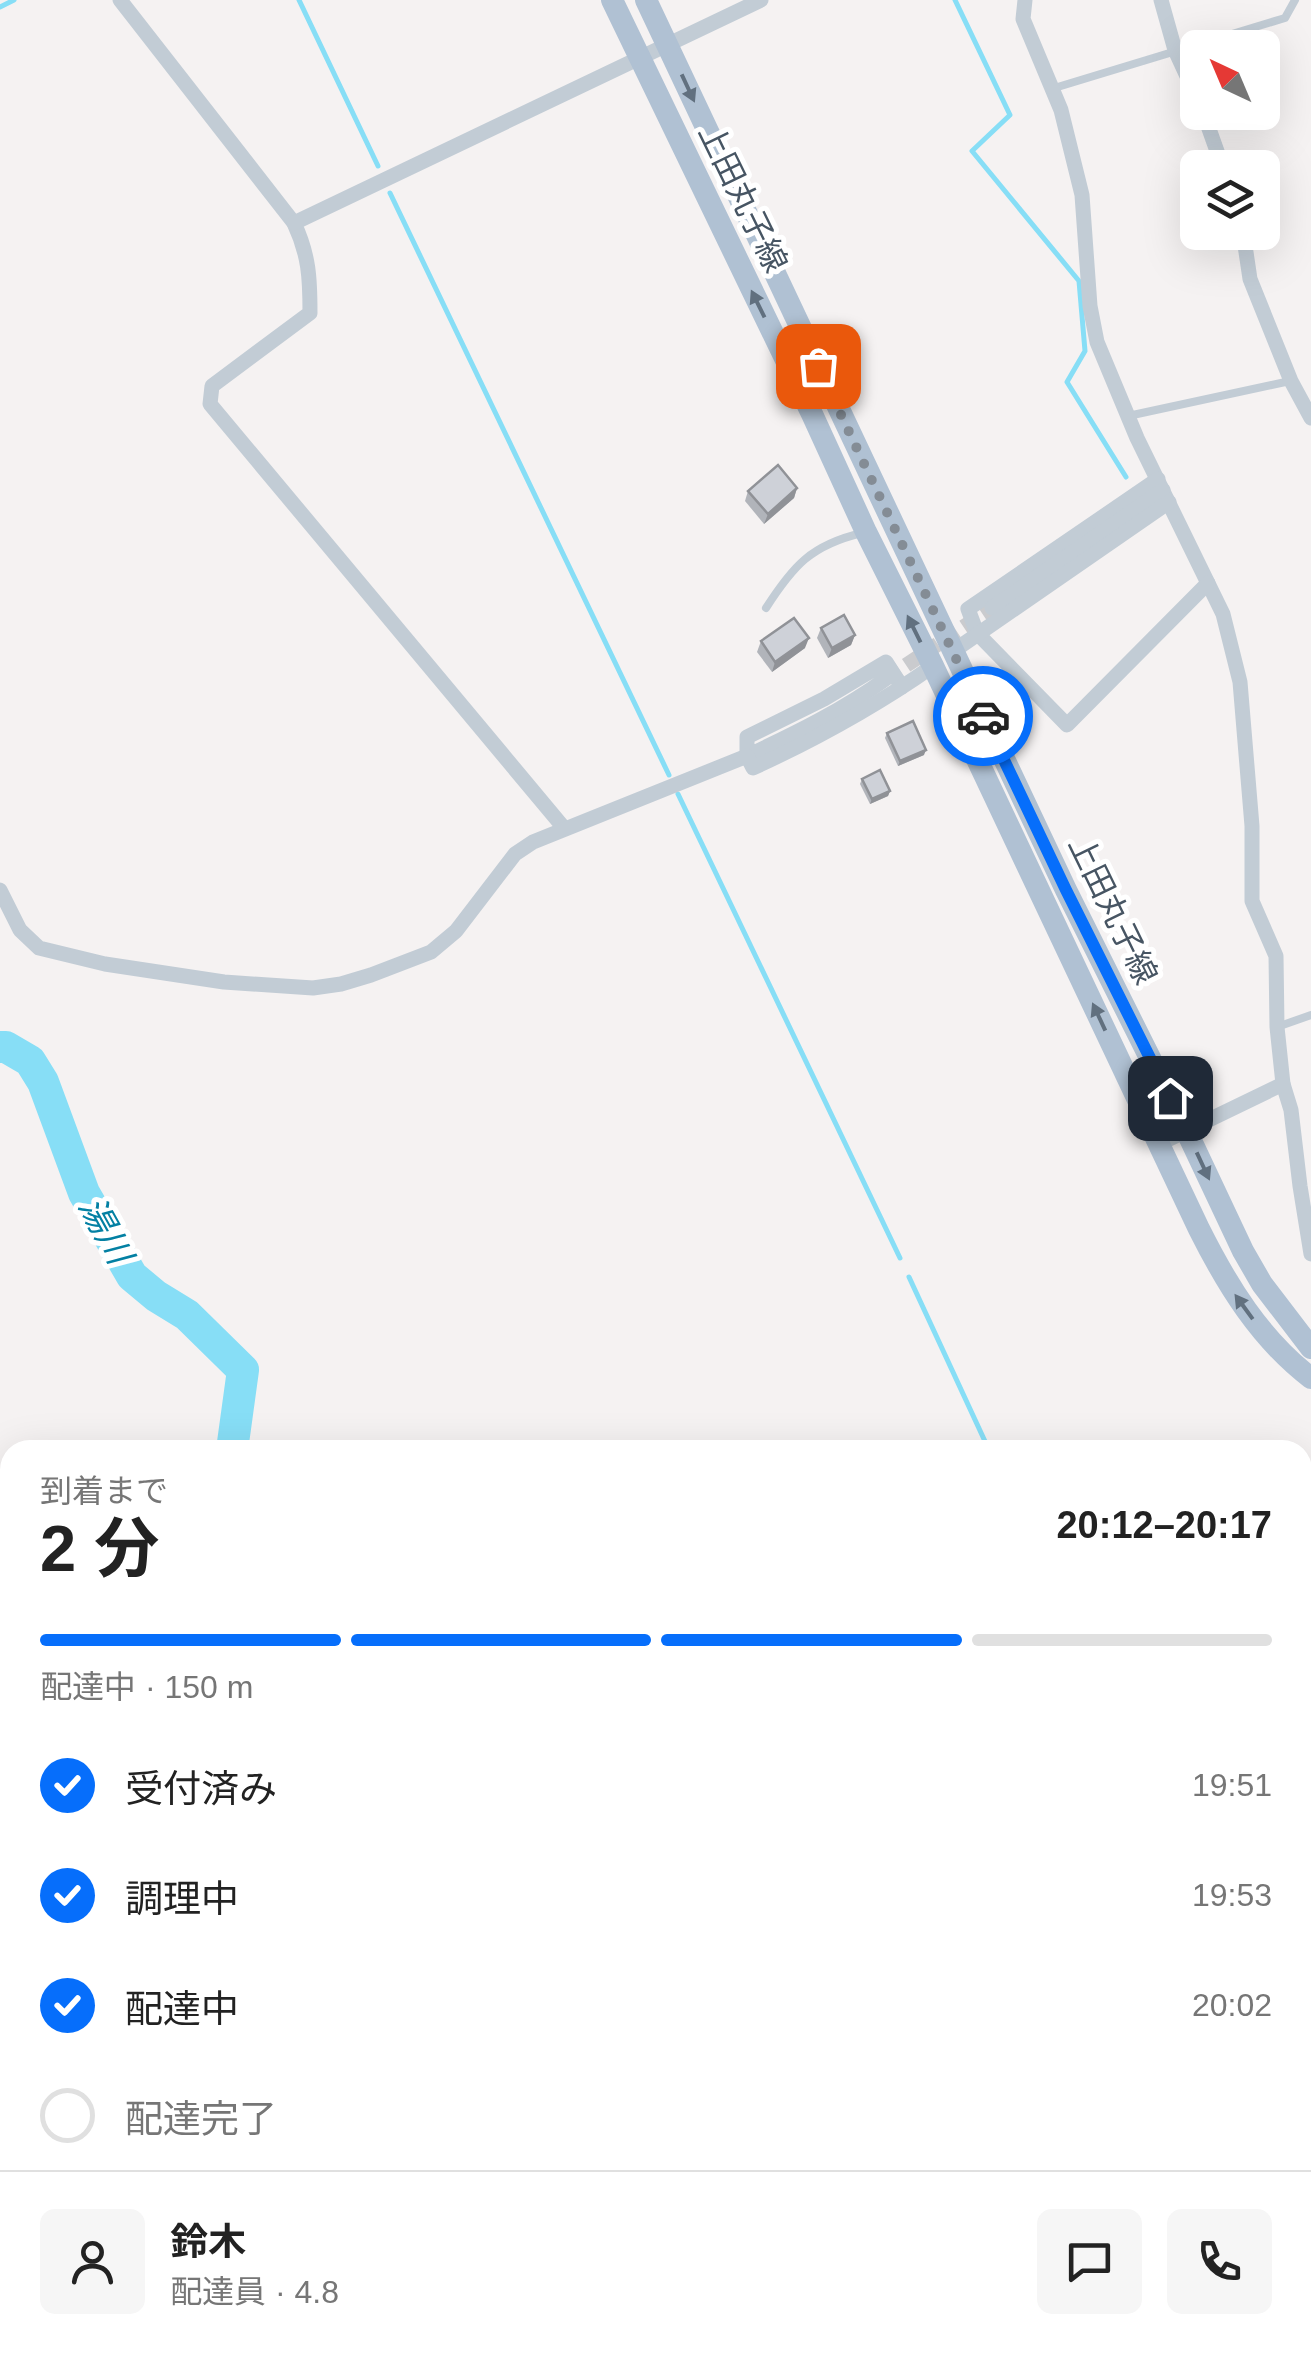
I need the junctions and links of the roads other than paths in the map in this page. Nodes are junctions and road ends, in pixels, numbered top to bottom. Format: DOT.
graph roads {
  1 [pos="120,0"];
  2 [pos="612,0"];
  3 [pos="646,0"];
  4 [pos="761,0"];
  5 [pos="1025,0"];
  6 [pos="1161,0"];
  7 [pos="1295,0"];
  8 [pos="667,44"];
  9 [pos="1175,50"];
  10 [pos="638,58"];
  11 [pos="1180,61"];
  12 [pos="1051,88"];
  13 [pos="294,223"];
  14 [pos="1245,250"];
  15 [pos="1291,381"];
  16 [pos="1128,416"];
  17 [pos="1311,418"];
  18 [pos="1163,490"];
  19 [pos="866,532"];
  20 [pos="1208,583"];
  21 [pos="766,608"];
  22 [pos="992,608"];
  23 [pos="977,633"];
  24 [pos="942,659"];
  25 [pos="887,678"];
  26 [pos="902,687"];
  27 [pos="747,756"];
  28 [pos="564,828"];
  29 [pos="0,890"];
  30 [pos="1311,1015"];
  31 [pos="1277,1027"];
  32 [pos="1283,1084"];
  33 [pos="1186,1130"];
  34 [pos="1159,1144"];
  35 [pos="1311,1254"];
  36 [pos="1311,1348"];
  37 [pos="1311,1378"];
  1 -- 13 [label="street"];
  2 -- 10 [label="main road, 上田丸子線"];
  3 -- 8 [label="main road, 上田丸子線"];
  4 -- 8 [label="street"];
  5 -- 12 [label="street"];
  6 -- 9 [label="street"];
  7 -- 9 [label="lane"];
  8 -- 10 [label="street"];
  8 -- 24 [label="main road, 上田丸子線, one-way"];
  9 -- 11 [label="street"];
  9 -- 12 [label="lane"];
  10 -- 13 [label="street"];
  19 -- 10 [label="main road, 上田丸子線, one-way"];
  12 -- 16 [label="street"];
  13 -- 28 [label="street"];
  14 -- 15 [label="street"];
  15 -- 16 [label="lane"];
  15 -- 17 [label="street"];
  16 -- 18 [label="street"];
  18 -- 20 [label="street"];
  18 -- 22 [label="street"];
  18 -- 23 [label="street"];
  18 -- 23 [label="street"];
  19 -- 21 [label="lane"];
  24 -- 19 [label="main road, 上田丸子線, one-way"];
  20 -- 23 [label="street"];
  20 -- 31 [label="street"];
  23 -- 24 [label="street"];
  24 -- 26 [label="street"];
  24 -- 33 [label="main road, 上田丸子線"];
  34 -- 24 [label="main road, 上田丸子線, one-way"];
  25 -- 27 [label="street"];
  26 -- 27 [label="street"];
  26 -- 27 [label="street"];
  27 -- 28 [label="street"];
  28 -- 29 [label="street"];
  30 -- 31 [label="lane"];
  31 -- 32 [label="street"];
  32 -- 33 [label="street"];
  32 -- 35 [label="street"];
  33 -- 34 [label="street"];
  33 -- 36 [label="main road, 上田丸子線, one-way"];
  37 -- 34 [label="main road, 上田丸子線, one-way"];
}
